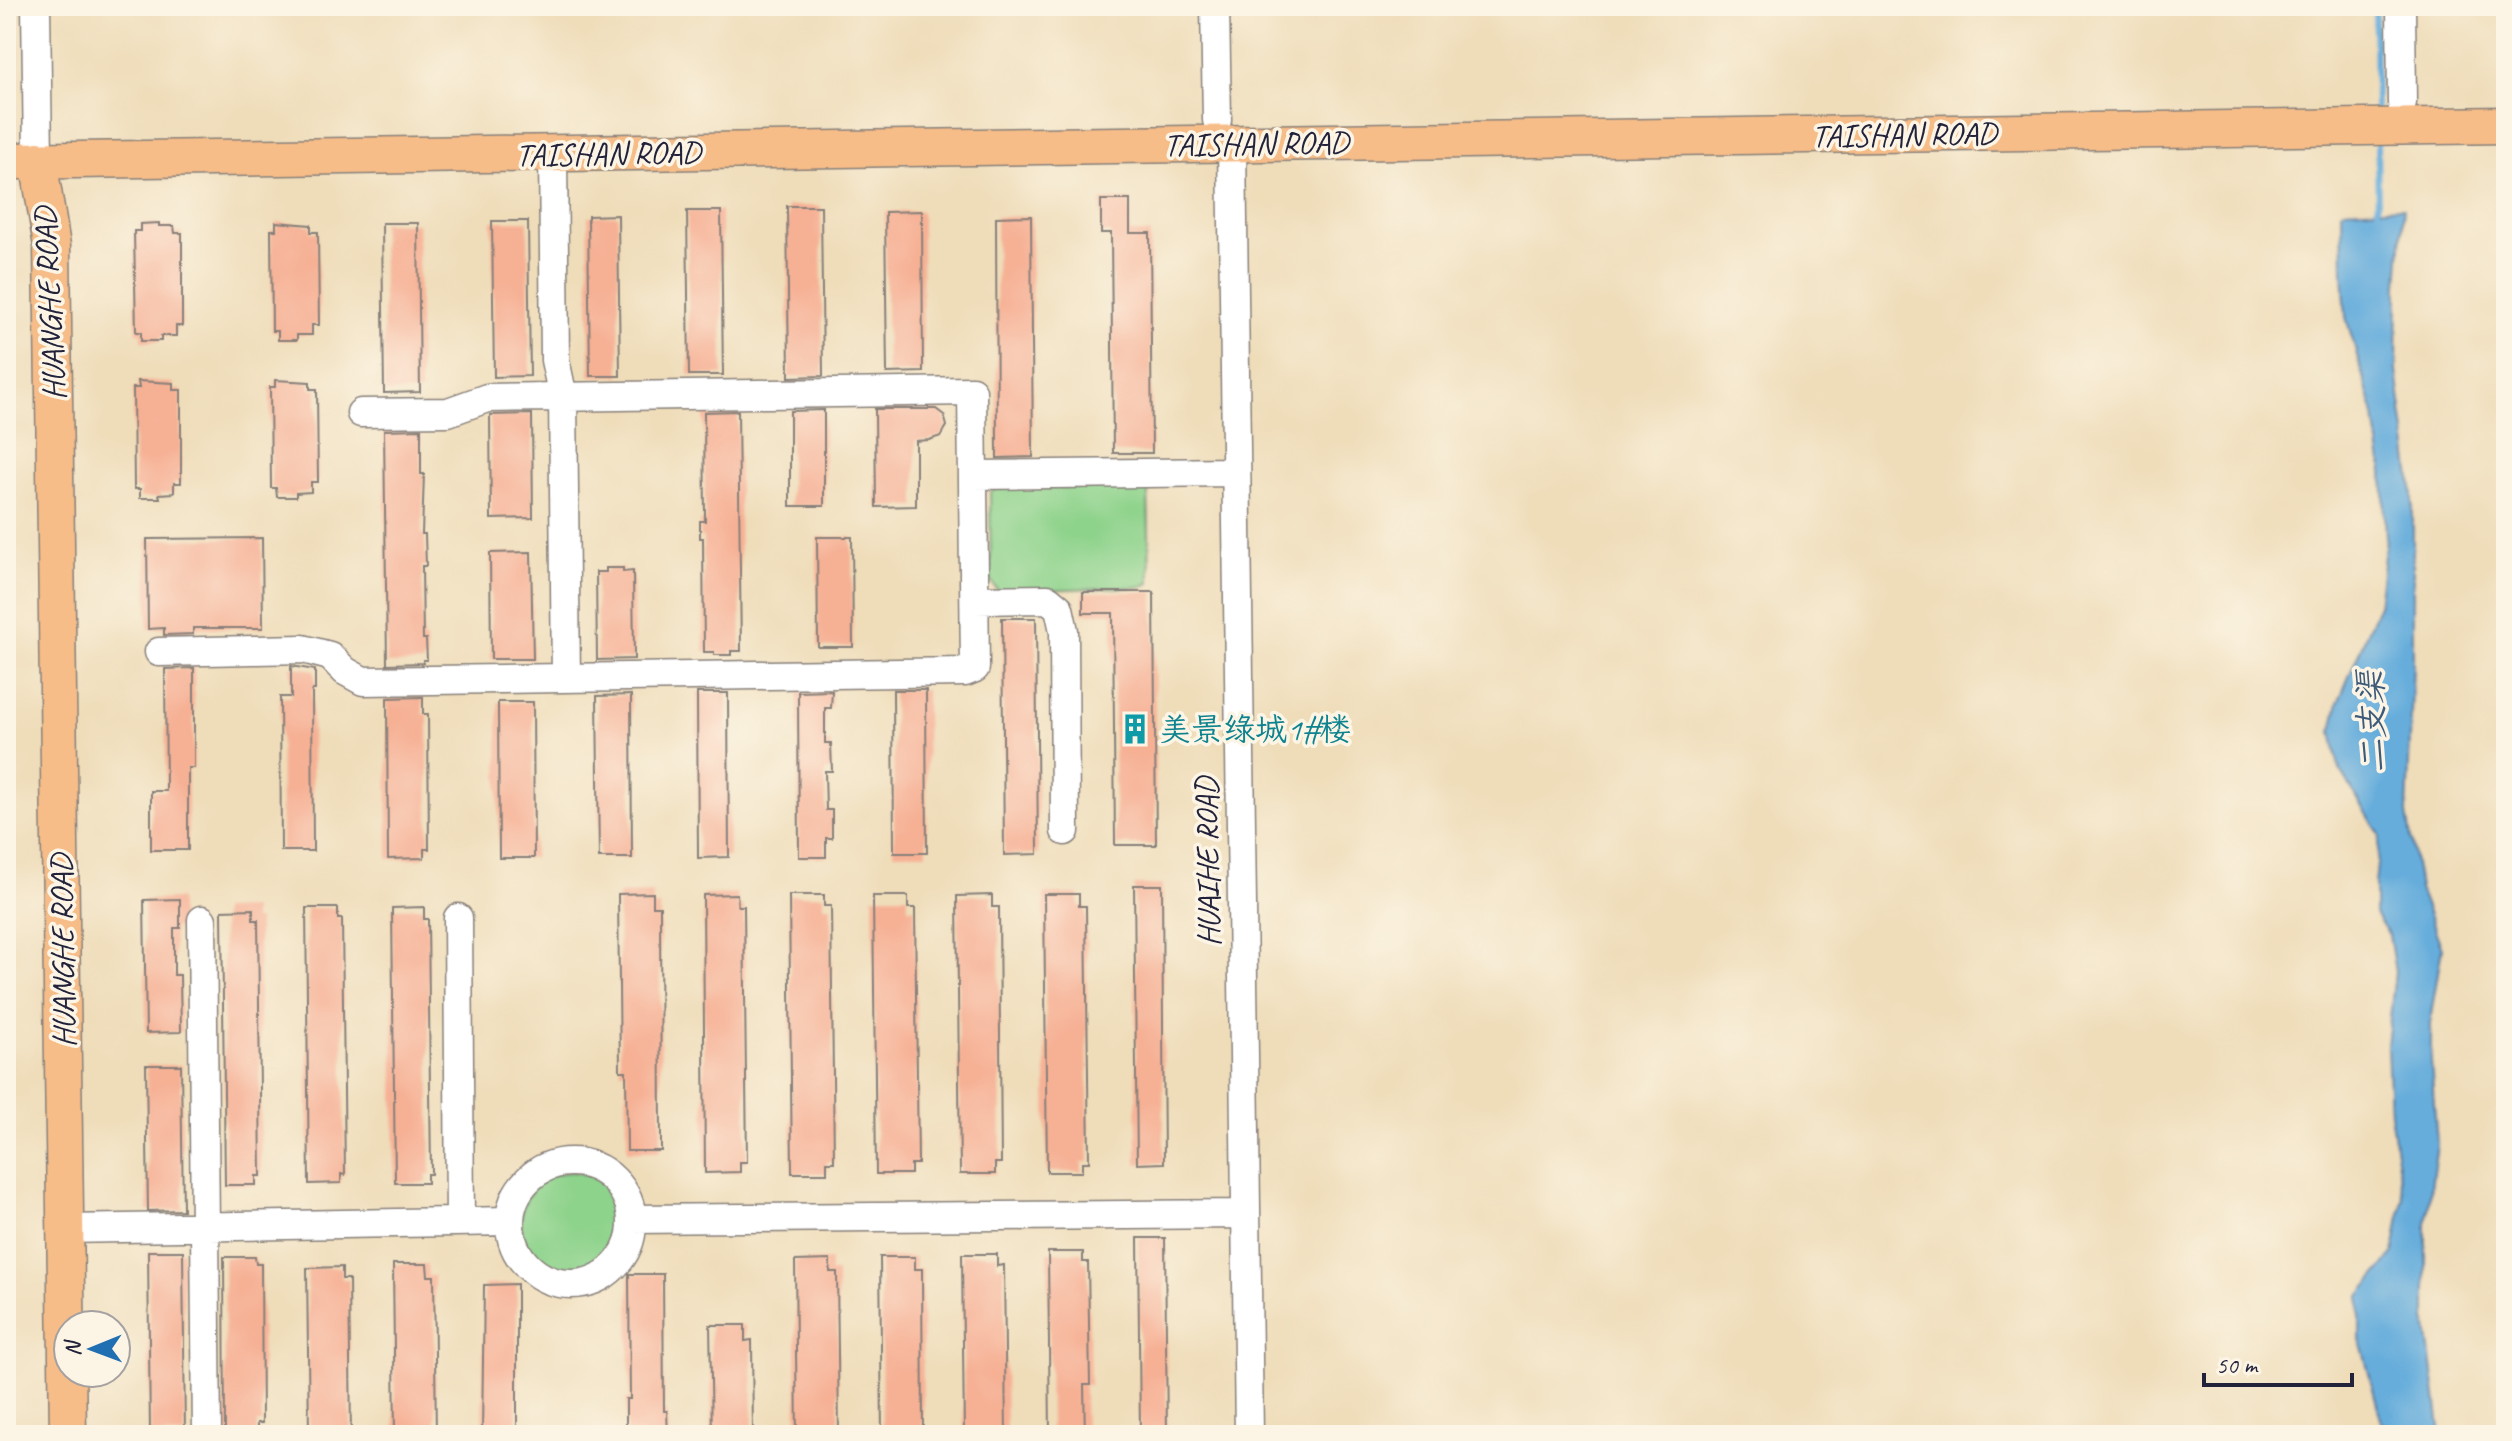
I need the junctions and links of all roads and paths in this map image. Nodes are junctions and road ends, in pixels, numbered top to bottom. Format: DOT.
graph roads {
  1 [pos="36,6"];
  2 [pos="1215,6"];
  3 [pos="2401,6"];
  4 [pos="2402,103"];
  5 [pos="2504,113"];
  6 [pos="2302,116"];
  7 [pos="1225,132"];
  8 [pos="22,149"];
  9 [pos="553,153"];
  10 [pos="563,397"];
  11 [pos="361,413"];
  12 [pos="1236,472"];
  13 [pos="973,475"];
  14 [pos="975,600"];
  15 [pos="159,652"];
  16 [pos="566,678"];
  17 [pos="1065,831"];
  18 [pos="458,918"];
  19 [pos="202,920"];
  20 [pos="1246,1214"];
  21 [pos="632,1219"];
  22 [pos="510,1221"];
  23 [pos="460,1222"];
  24 [pos="205,1226"];
  25 [pos="66,1229"];
  26 [pos="46,1435"];
  27 [pos="68,1435"];
  28 [pos="207,1435"];
  29 [pos="1249,1435"];
  1 -- 8 [label="street"];
  2 -- 7 [label="street, HUAIHE ROAD"];
  3 -- 4 [label="street"];
  4 -- 5 [label="main road, TAISHAN ROAD"];
  4 -- 6 [label="main road, TAISHAN ROAD"];
  5 -- 6 [label="main road, TAISHAN ROAD"];
  6 -- 7 [label="main road, TAISHAN ROAD"];
  7 -- 8 [label="main road, TAISHAN ROAD"];
  7 -- 9 [label="main road, TAISHAN ROAD"];
  7 -- 12 [label="street, HUAIHE ROAD"];
  8 -- 9 [label="main road, TAISHAN ROAD"];
  8 -- 25 [label="main road, HUANGHE ROAD"];
  8 -- 26 [label="main road, HUANGHE ROAD"];
  9 -- 10 [label="street"];
  10 -- 11 [label="street"];
  10 -- 13 [label="street"];
  10 -- 16 [label="street"];
  12 -- 13 [label="street"];
  12 -- 20 [label="street, HUAIHE ROAD"];
  13 -- 14 [label="street"];
  14 -- 16 [label="street"];
  14 -- 17 [label="street"];
  15 -- 16 [label="street"];
  18 -- 23 [label="street"];
  19 -- 24 [label="street"];
  20 -- 21 [label="street"];
  20 -- 29 [label="street, HUAIHE ROAD"];
  21 -- 22 [label="street"];
  21 -- 22 [label="street"];
  22 -- 23 [label="street"];
  23 -- 24 [label="street"];
  24 -- 25 [label="street"];
  24 -- 28 [label="street"];
  25 -- 27 [label="main road, HUANGHE ROAD"];
}
